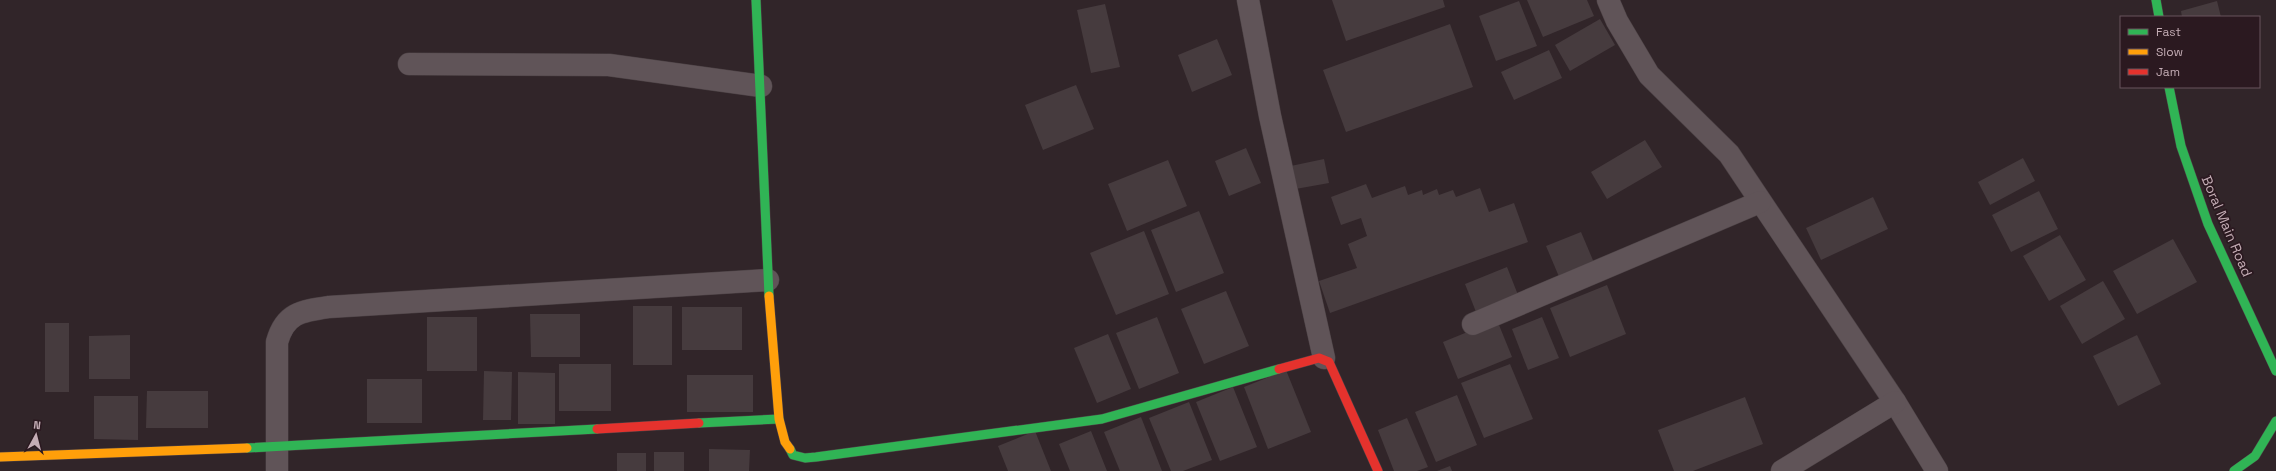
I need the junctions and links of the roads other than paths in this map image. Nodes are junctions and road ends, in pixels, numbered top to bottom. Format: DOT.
graph roads {
  1 [pos="756,0"];
  2 [pos="1248,0"];
  3 [pos="1608,0"];
  4 [pos="2156,0"];
  5 [pos="2159,16"];
  6 [pos="409,64"];
  7 [pos="761,86"];
  8 [pos="2169,88"];
  9 [pos="1760,202"];
  10 [pos="768,280"];
  11 [pos="1473,324"];
  12 [pos="1324,358"];
  13 [pos="2276,371"];
  14 [pos="1894,402"];
  15 [pos="779,419"];
  16 [pos="2276,421"];
  17 [pos="276,447"];
  18 [pos="0,458"];
  19 [pos="277,471"];
  20 [pos="1378,471"];
  21 [pos="1782,471"];
  22 [pos="1937,471"];
  23 [pos="2234,471"];
  1 -- 7 [label="street"];
  2 -- 12 [label="street"];
  3 -- 9 [label="street"];
  4 -- 5 [label="street"];
  6 -- 7 [label="street"];
  7 -- 10 [label="street"];
  8 -- 13 [label="street, Boral Main Road"];
  9 -- 11 [label="street"];
  9 -- 14 [label="street"];
  10 -- 15 [label="street"];
  10 -- 17 [label="street"];
  12 -- 15 [label="street"];
  12 -- 20 [label="street"];
  14 -- 21 [label="street"];
  14 -- 22 [label="street"];
  15 -- 17 [label="street"];
  16 -- 23 [label="street"];
  17 -- 18 [label="street"];
  17 -- 19 [label="street"];
}
